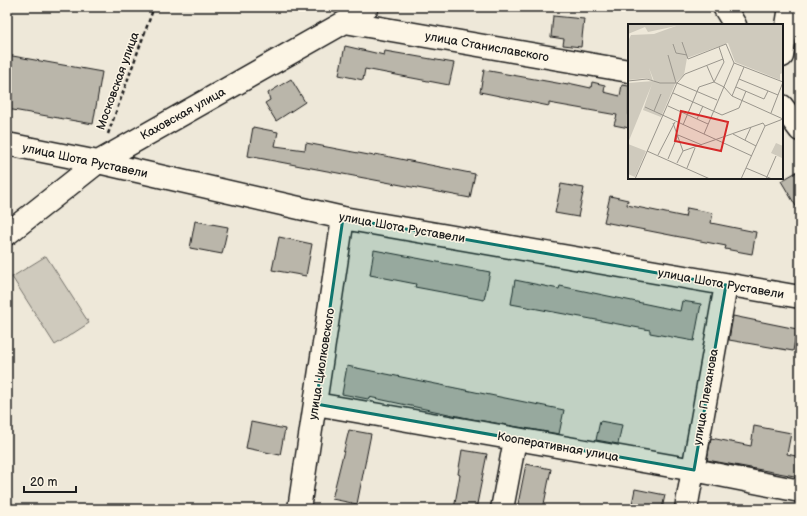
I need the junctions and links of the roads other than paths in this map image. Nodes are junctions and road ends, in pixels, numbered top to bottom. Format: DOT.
graph roads {
  1 [pos="367,7"];
  2 [pos="724,7"];
  3 [pos="790,7"];
  4 [pos="345,22"];
  5 [pos="734,24"];
  6 [pos="783,50"];
  7 [pos="628,71"];
  8 [pos="783,107"];
  9 [pos="800,130"];
  10 [pos="7,144"];
  11 [pos="98,162"];
  12 [pos="343,218"];
  13 [pos="7,234"];
  14 [pos="726,285"];
  15 [pos="800,297"];
  16 [pos="316,404"];
  17 [pos="516,440"];
  18 [pos="694,470"];
  19 [pos="800,491"];
  20 [pos="299,509"];
  21 [pos="502,509"];
  22 [pos="686,509"];
  1 -- 4 [label="street, Каховская улица"];
  2 -- 5 [label="street"];
  3 -- 6 [label="street"];
  4 -- 7 [label="street, улица Станиславского"];
  4 -- 11 [label="street, Каховская улица"];
  8 -- 9 [label="street"];
  10 -- 11 [label="street, улица Шота Руставели"];
  11 -- 12 [label="street, улица Шота Руставели"];
  11 -- 13 [label="street, Каховская улица"];
  12 -- 14 [label="street, улица Шота Руставели"];
  12 -- 16 [label="street, улица Циолковского"];
  14 -- 15 [label="street, улица Шота Руставели"];
  14 -- 18 [label="street, улица Плеханова"];
  16 -- 17 [label="street, Кооперативная улица"];
  16 -- 20 [label="street, улица Циолковского"];
  17 -- 18 [label="street, Кооперативная улица"];
  17 -- 21 [label="street"];
  18 -- 19 [label="street, Кооперативная улица"];
  18 -- 22 [label="street, улица Плеханова"];
}
